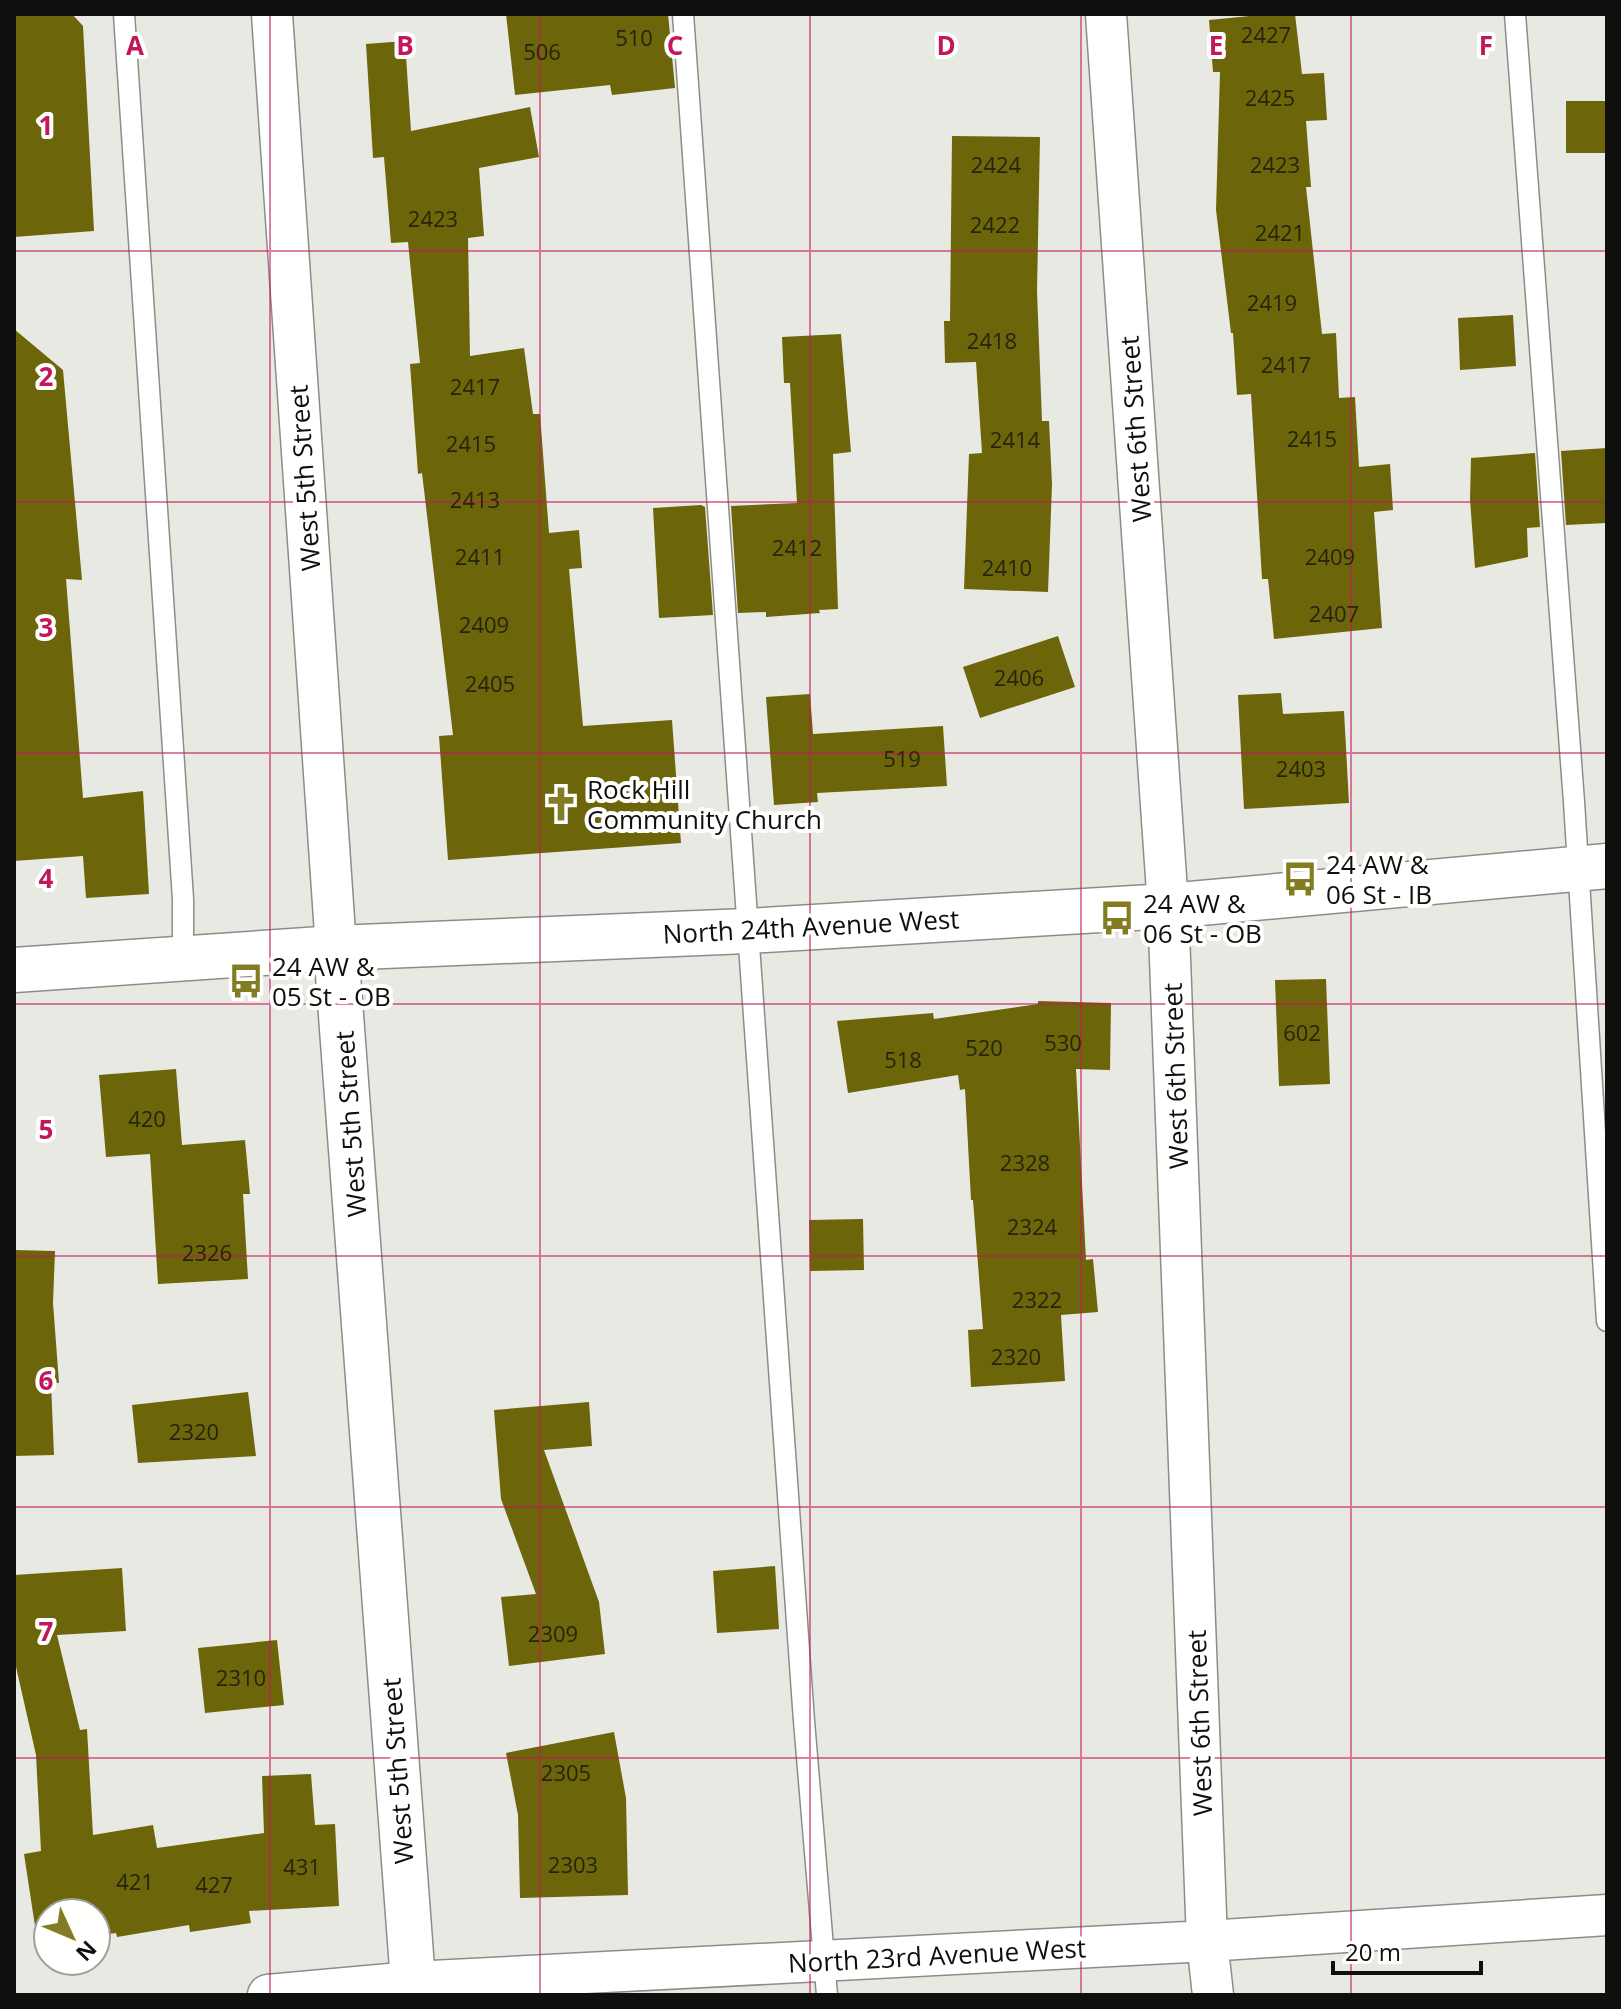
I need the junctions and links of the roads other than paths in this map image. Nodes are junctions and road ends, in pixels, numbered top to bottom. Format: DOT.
graph roads {
  1 [pos="124,14"];
  2 [pos="272,14"];
  3 [pos="683,14"];
  4 [pos="1106,14"];
  5 [pos="1515,14"];
  6 [pos="1593,867"];
  7 [pos="1168,906"];
  8 [pos="747,931"];
  9 [pos="336,948"];
  10 [pos="183,959"];
  11 [pos="14,970"];
  12 [pos="1607,1321"];
  13 [pos="1607,1915"];
  14 [pos="1207,1941"];
  15 [pos="826,1978"];
  16 [pos="413,1988"];
  17 [pos="268,1995"];
  18 [pos="1213,1995"];
  1 -- 10 [label="lane"];
  2 -- 9 [label="street, West 5th Street"];
  3 -- 8 [label="lane"];
  4 -- 7 [label="street, West 6th Street"];
  5 -- 6 [label="lane"];
  6 -- 7 [label="street, North 24th Avenue West"];
  6 -- 12 [label="lane"];
  7 -- 8 [label="street, North 24th Avenue West"];
  7 -- 14 [label="street, West 6th Street"];
  8 -- 9 [label="street, North 24th Avenue West"];
  8 -- 15 [label="lane"];
  9 -- 10 [label="street, North 24th Avenue West"];
  9 -- 16 [label="street, West 5th Street"];
  10 -- 11 [label="street, North 24th Avenue West"];
  13 -- 14 [label="street, North 23rd Avenue West"];
  14 -- 15 [label="street, North 23rd Avenue West"];
  14 -- 18 [label="street, West 6th Street"];
  15 -- 16 [label="street, North 23rd Avenue West"];
  16 -- 17 [label="street, North 23rd Avenue West"];
}
